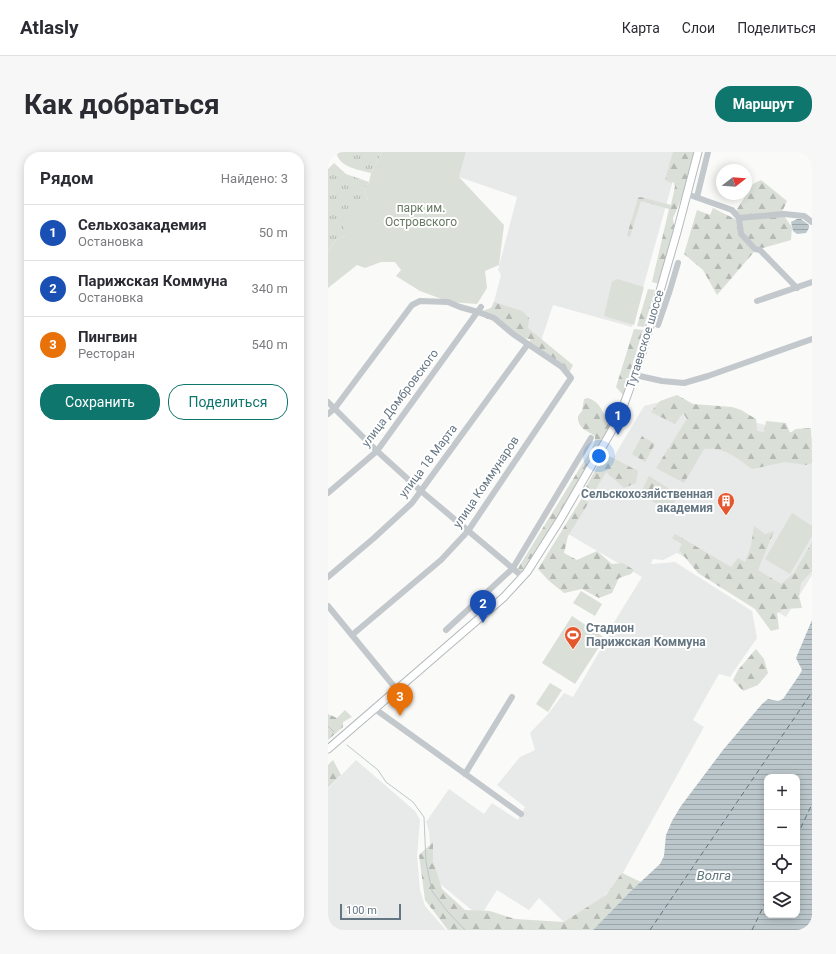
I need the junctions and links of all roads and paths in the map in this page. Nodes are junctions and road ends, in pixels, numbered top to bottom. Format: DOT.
graph roads {
  1 [pos="698,152"];
  2 [pos="708,152"];
  3 [pos="687,194"];
  4 [pos="697,197"];
  5 [pos="739,218"];
  6 [pos="812,222"];
  7 [pos="678,263"];
  8 [pos="812,282"];
  9 [pos="661,287"];
  10 [pos="797,288"];
  11 [pos="670,290"];
  12 [pos="757,302"];
  13 [pos="479,309"];
  14 [pos="658,325"];
  15 [pos="812,339"];
  16 [pos="528,344"];
  17 [pos="635,375"];
  18 [pos="328,402"];
  19 [pos="334,408"];
  20 [pos="328,414"];
  21 [pos="591,438"];
  22 [pos="377,451"];
  23 [pos="421,491"];
  24 [pos="328,493"];
  25 [pos="468,531"];
  26 [pos="513,568"];
  27 [pos="328,577"];
  28 [pos="523,577"];
  29 [pos="328,606"];
  30 [pos="446,630"];
  31 [pos="352,635"];
  32 [pos="397,690"];
  33 [pos="512,697"];
  34 [pos="375,709"];
  35 [pos="328,750"];
  36 [pos="465,774"];
  37 [pos="521,814"];
  1 -- 3 [label="main road, Тутаевское шоссе"];
  2 -- 4 [label="street"];
  3 -- 4 [label="street"];
  3 -- 9 [label="main road, Тутаевское шоссе"];
  4 -- 5 [label="street"];
  5 -- 6 [label="street"];
  5 -- 10 [label="street"];
  7 -- 11 [label="street"];
  8 -- 10 [label="street"];
  9 -- 11 [label="street"];
  9 -- 17 [label="main road, Тутаевское шоссе"];
  10 -- 12 [label="street"];
  11 -- 14 [label="street"];
  13 -- 16 [label="street"];
  13 -- 19 [label="street"];
  13 -- 22 [label="street, улица Домбровского"];
  15 -- 17 [label="street"];
  16 -- 23 [label="street, улица 18 Марта"];
  16 -- 25 [label="street, улица Коммунаров"];
  17 -- 28 [label="main road, Тутаевское шоссе"];
  18 -- 19 [label="street"];
  19 -- 20 [label="street"];
  19 -- 22 [label="street"];
  21 -- 26 [label="street"];
  22 -- 23 [label="street"];
  22 -- 24 [label="street, улица Домбровского"];
  23 -- 25 [label="street"];
  23 -- 27 [label="street, улица 18 Марта"];
  25 -- 26 [label="street"];
  25 -- 31 [label="street, улица Коммунаров"];
  26 -- 28 [label="street"];
  26 -- 30 [label="street"];
  28 -- 32 [label="main road, Тутаевское шоссе"];
  29 -- 31 [label="street"];
  31 -- 32 [label="street"];
  32 -- 34 [label="main road, Тутаевское шоссе"];
  33 -- 36 [label="street"];
  34 -- 35 [label="main road, Тутаевское шоссе"];
  34 -- 36 [label="street"];
  36 -- 37 [label="street"];
}
